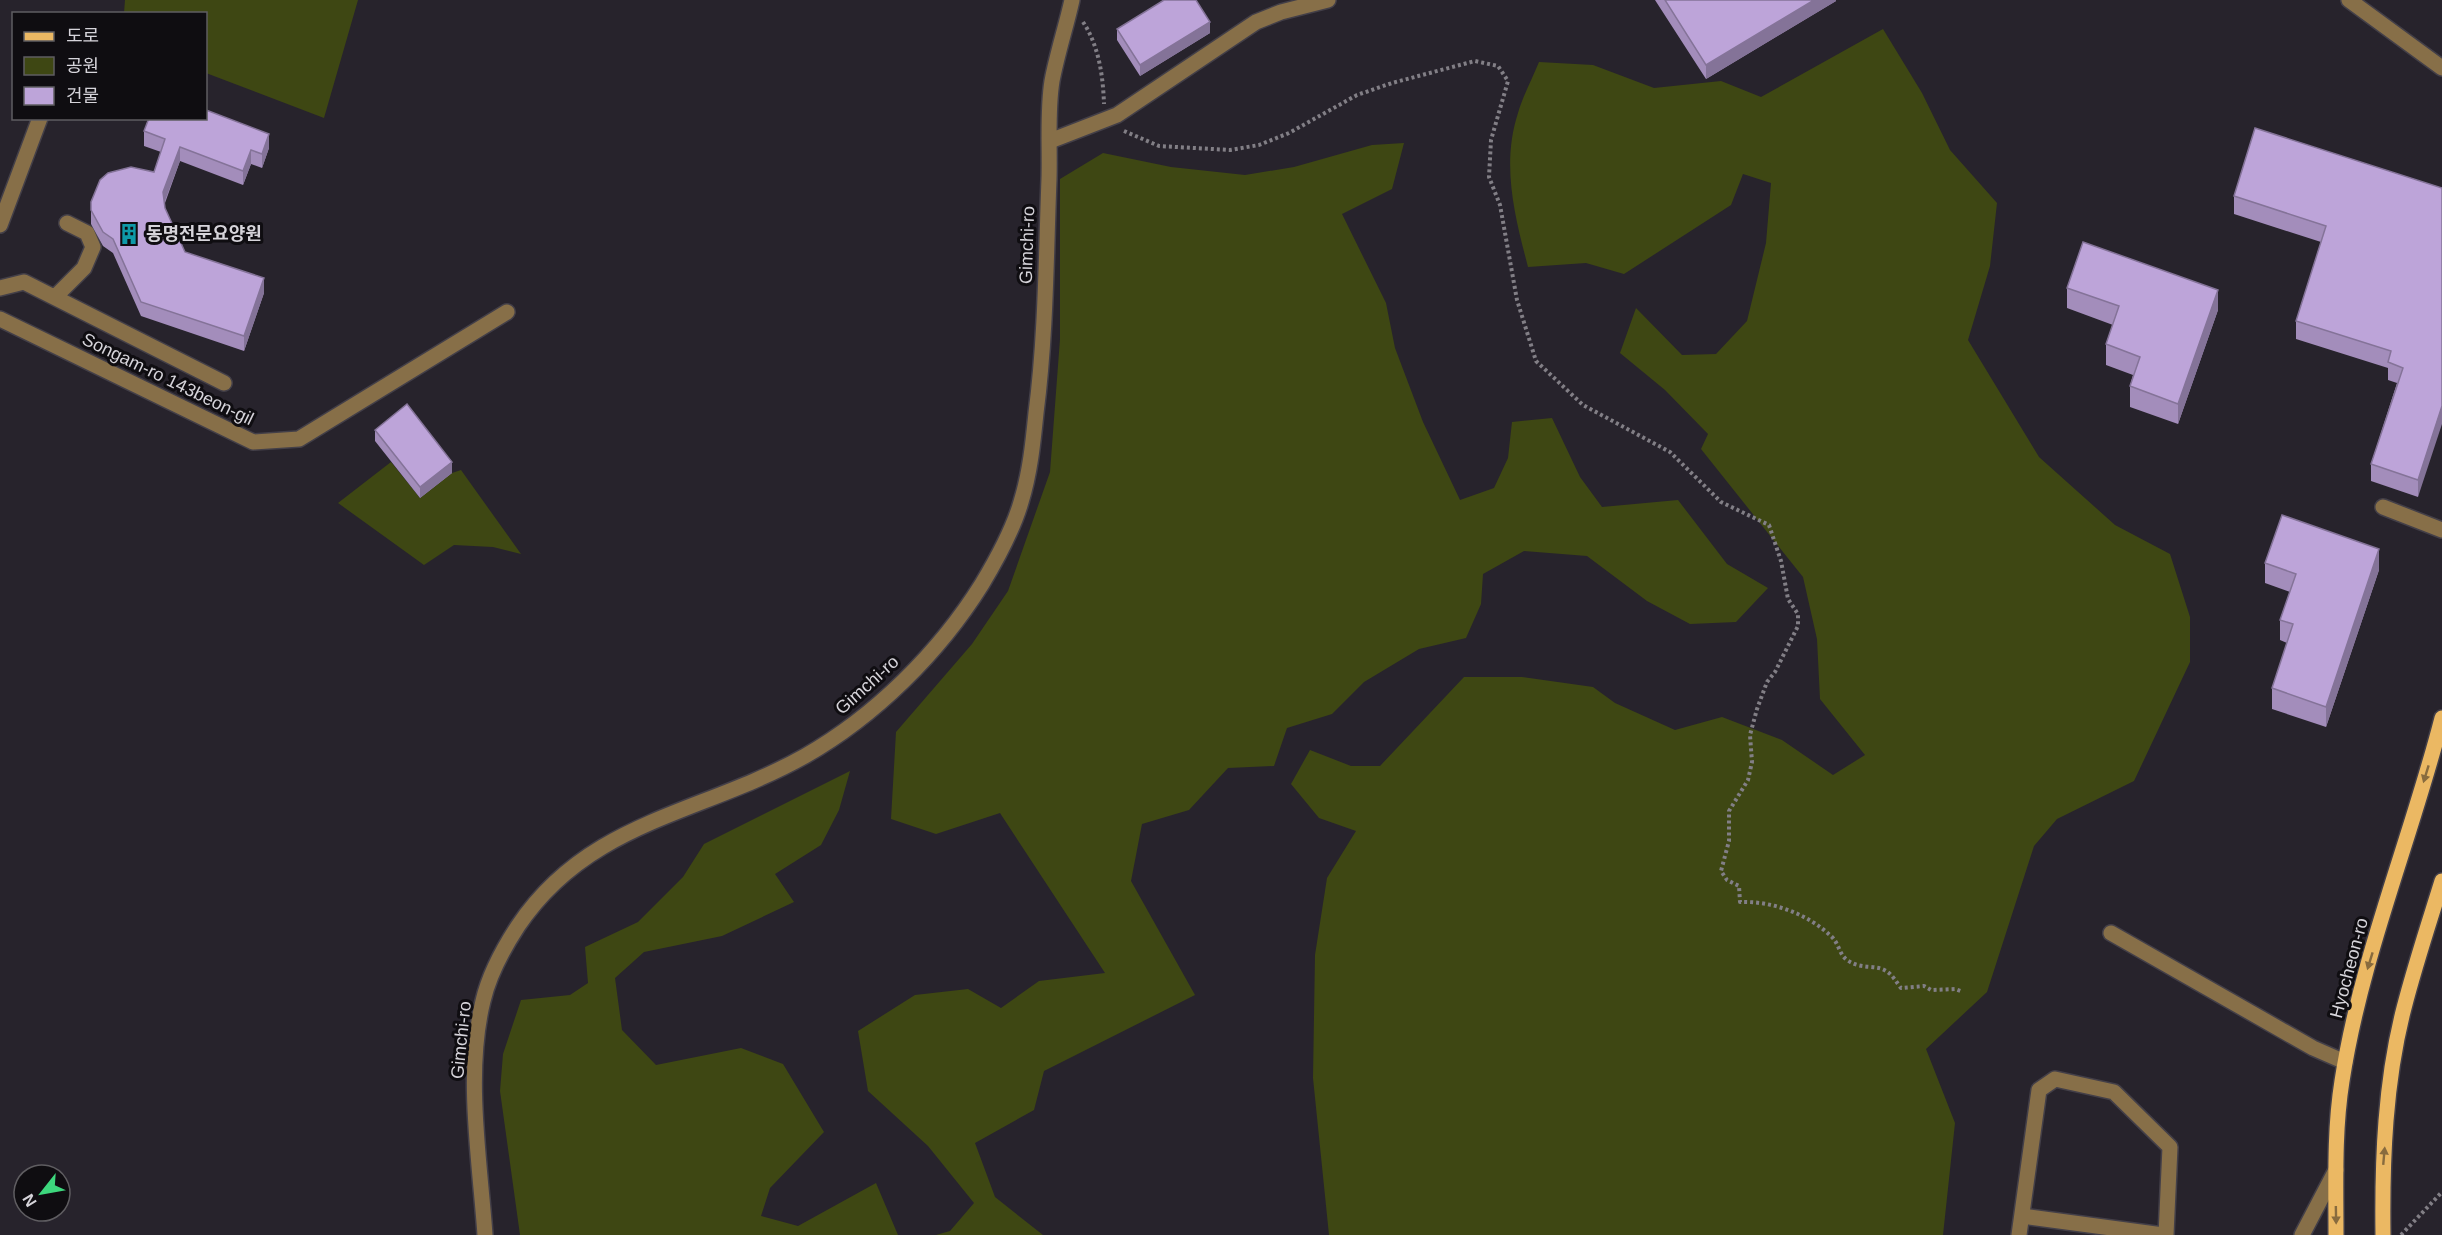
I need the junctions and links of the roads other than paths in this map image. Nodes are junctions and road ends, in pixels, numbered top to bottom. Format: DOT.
graph roads {
  1 [pos="1328,0"];
  2 [pos="2349,0"];
  3 [pos="1072,2"];
  4 [pos="2442,68"];
  5 [pos="39,120"];
  6 [pos="1050,141"];
  7 [pos="67,223"];
  8 [pos="0,225"];
  9 [pos="0,288"];
  10 [pos="55,297"];
  11 [pos="507,312"];
  12 [pos="0,319"];
  13 [pos="224,383"];
  14 [pos="2383,507"];
  15 [pos="2442,530"];
  16 [pos="2442,718"];
  17 [pos="2442,881"];
  18 [pos="2111,933"];
  19 [pos="2346,1062"];
  20 [pos="2336,1170"];
  21 [pos="2022,1216"];
  22 [pos="485,1235"];
  23 [pos="2019,1235"];
  24 [pos="2165,1235"];
  25 [pos="2302,1235"];
  26 [pos="2337,1235"];
  27 [pos="2383,1235"];
  1 -- 6 [label="street"];
  2 -- 4 [label="street"];
  3 -- 6 [label="street, Gimchi-ro"];
  5 -- 8 [label="street"];
  6 -- 22 [label="street, Gimchi-ro"];
  7 -- 10 [label="street"];
  9 -- 10 [label="street"];
  10 -- 13 [label="street"];
  11 -- 12 [label="street, Songam-ro 143beon-gil"];
  14 -- 15 [label="street"];
  16 -- 19 [label="main road, Hyocheon-ro, one-way"];
  27 -- 17 [label="main road, one-way"];
  18 -- 19 [label="street"];
  19 -- 20 [label="main road, Hyocheon-ro"];
  20 -- 25 [label="street"];
  20 -- 26 [label="main road, Hyocheon-ro, one-way"];
  21 -- 23 [label="street"];
  21 -- 24 [label="street"];
  21 -- 24 [label="street"];
}
